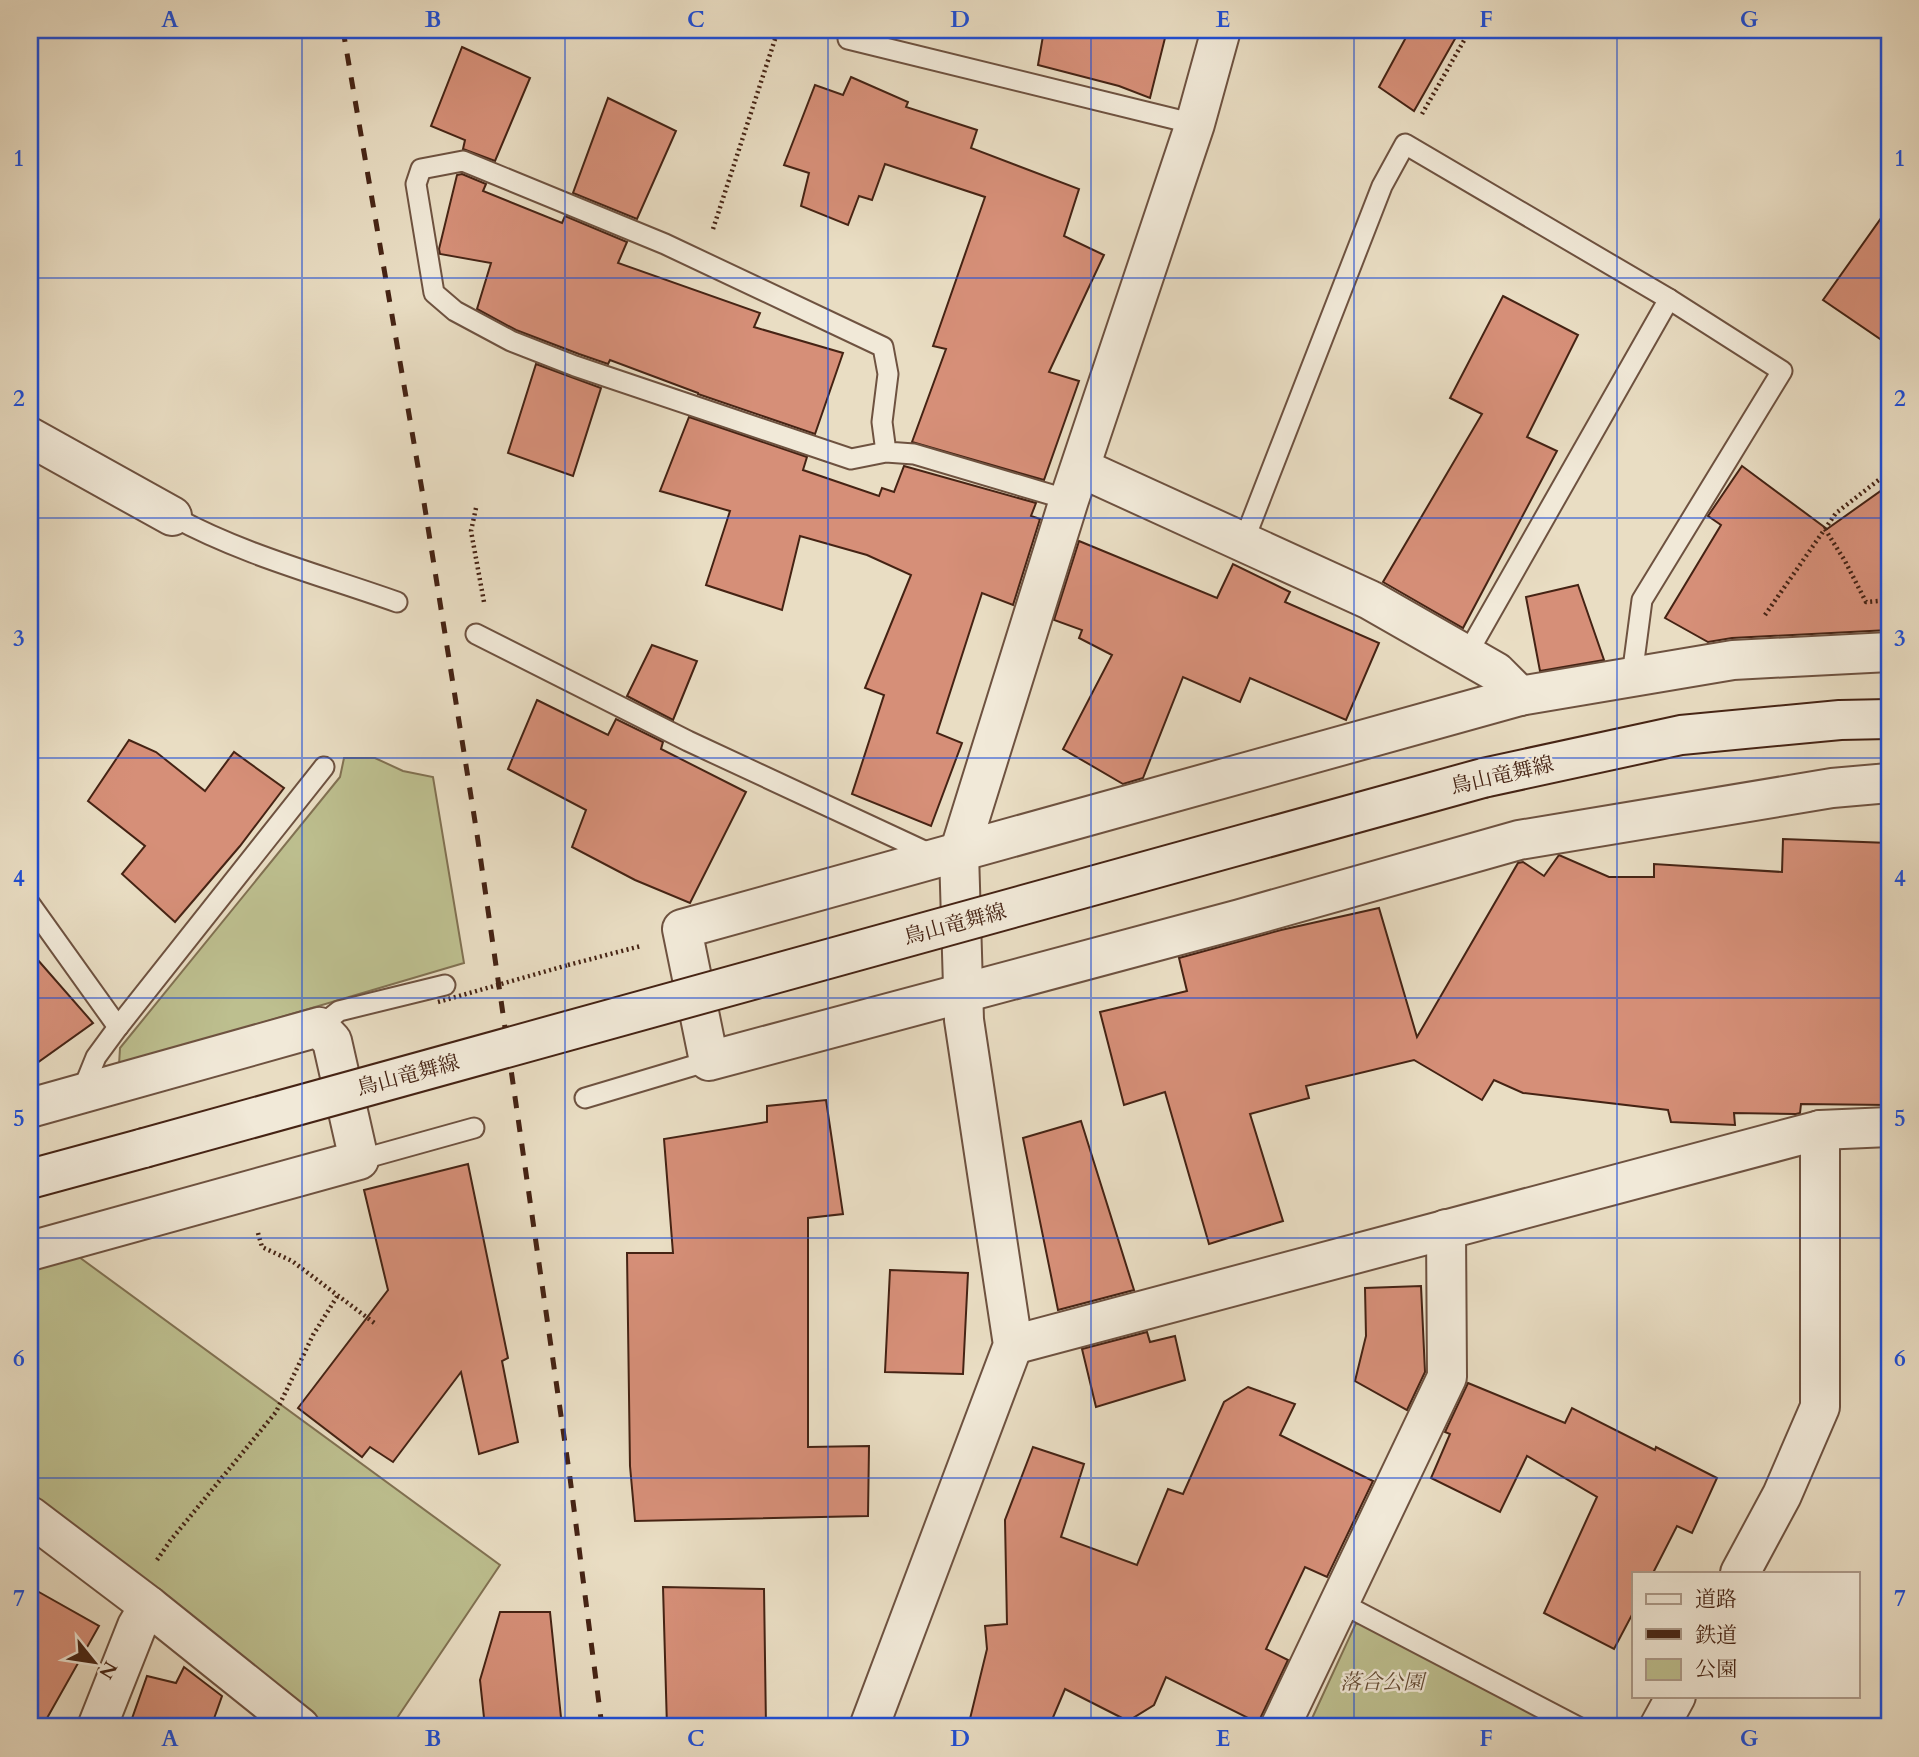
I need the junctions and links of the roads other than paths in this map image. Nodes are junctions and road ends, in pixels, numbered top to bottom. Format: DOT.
graph roads {
  1 [pos="1221,30"];
  2 [pos="848,39"];
  3 [pos="1195,124"];
  4 [pos="1669,299"];
  5 [pos="30,437"];
  6 [pos="886,452"];
  7 [pos="1075,484"];
  8 [pos="172,516"];
  9 [pos="1243,543"];
  10 [pos="397,602"];
  11 [pos="476,634"];
  12 [pos="1889,652"];
  13 [pos="1466,656"];
  14 [pos="1632,676"];
  15 [pos="1520,696"];
  16 [pos="1889,719"];
  17 [pos="324,767"];
  18 [pos="1889,783"];
  19 [pos="948,855"];
  20 [pos="30,904"];
  21 [pos="964,993"];
  22 [pos="441,994"];
  23 [pos="118,1027"];
  24 [pos="319,1027"];
  25 [pos="709,1061"];
  26 [pos="82,1094"];
  27 [pos="585,1098"];
  28 [pos="30,1108"];
  29 [pos="1889,1127"];
  30 [pos="474,1128"];
  31 [pos="1820,1130"];
  32 [pos="359,1160"];
  33 [pos="30,1180"];
  34 [pos="1446,1229"];
  35 [pos="30,1251"];
  36 [pos="1013,1345"];
  37 [pos="30,1516"];
  38 [pos="1741,1572"];
  39 [pos="141,1601"];
  40 [pos="1339,1602"];
  41 [pos="1675,1698"];
  42 [pos="97,1727"];
  43 [pos="300,1727"];
  44 [pos="869,1727"];
  45 [pos="1280,1727"];
  46 [pos="1578,1727"];
  47 [pos="1659,1727"];
  1 -- 3 [label="street"];
  2 -- 3 [label="lane"];
  3 -- 7 [label="street"];
  4 -- 9 [label="lane"];
  4 -- 13 [label="lane"];
  4 -- 14 [label="lane"];
  5 -- 8 [label="street"];
  6 -- 6 [label="lane"];
  6 -- 7 [label="lane"];
  7 -- 9 [label="street"];
  7 -- 19 [label="street"];
  8 -- 10 [label="lane"];
  9 -- 13 [label="street"];
  11 -- 19 [label="lane"];
  12 -- 14 [label="street"];
  13 -- 15 [label="street"];
  14 -- 15 [label="street"];
  15 -- 19 [label="street"];
  16 -- 33 [label="street, 鳥山竜舞線, bridge"];
  17 -- 23 [label="lane"];
  18 -- 21 [label="street"];
  19 -- 21 [label="street"];
  19 -- 25 [label="street"];
  20 -- 23 [label="lane"];
  21 -- 25 [label="street"];
  21 -- 36 [label="street"];
  22 -- 24 [label="lane"];
  23 -- 26 [label="lane"];
  24 -- 26 [label="street"];
  24 -- 32 [label="street"];
  25 -- 27 [label="lane"];
  26 -- 28 [label="street"];
  29 -- 31 [label="street"];
  30 -- 32 [label="lane"];
  31 -- 34 [label="street"];
  31 -- 38 [label="street"];
  32 -- 35 [label="street"];
  34 -- 36 [label="street"];
  34 -- 40 [label="street"];
  36 -- 44 [label="street"];
  37 -- 39 [label="street"];
  39 -- 42 [label="street"];
  39 -- 43 [label="street"];
  40 -- 45 [label="street"];
  40 -- 46 [label="lane"];
  41 -- 47 [label="street"];
}
